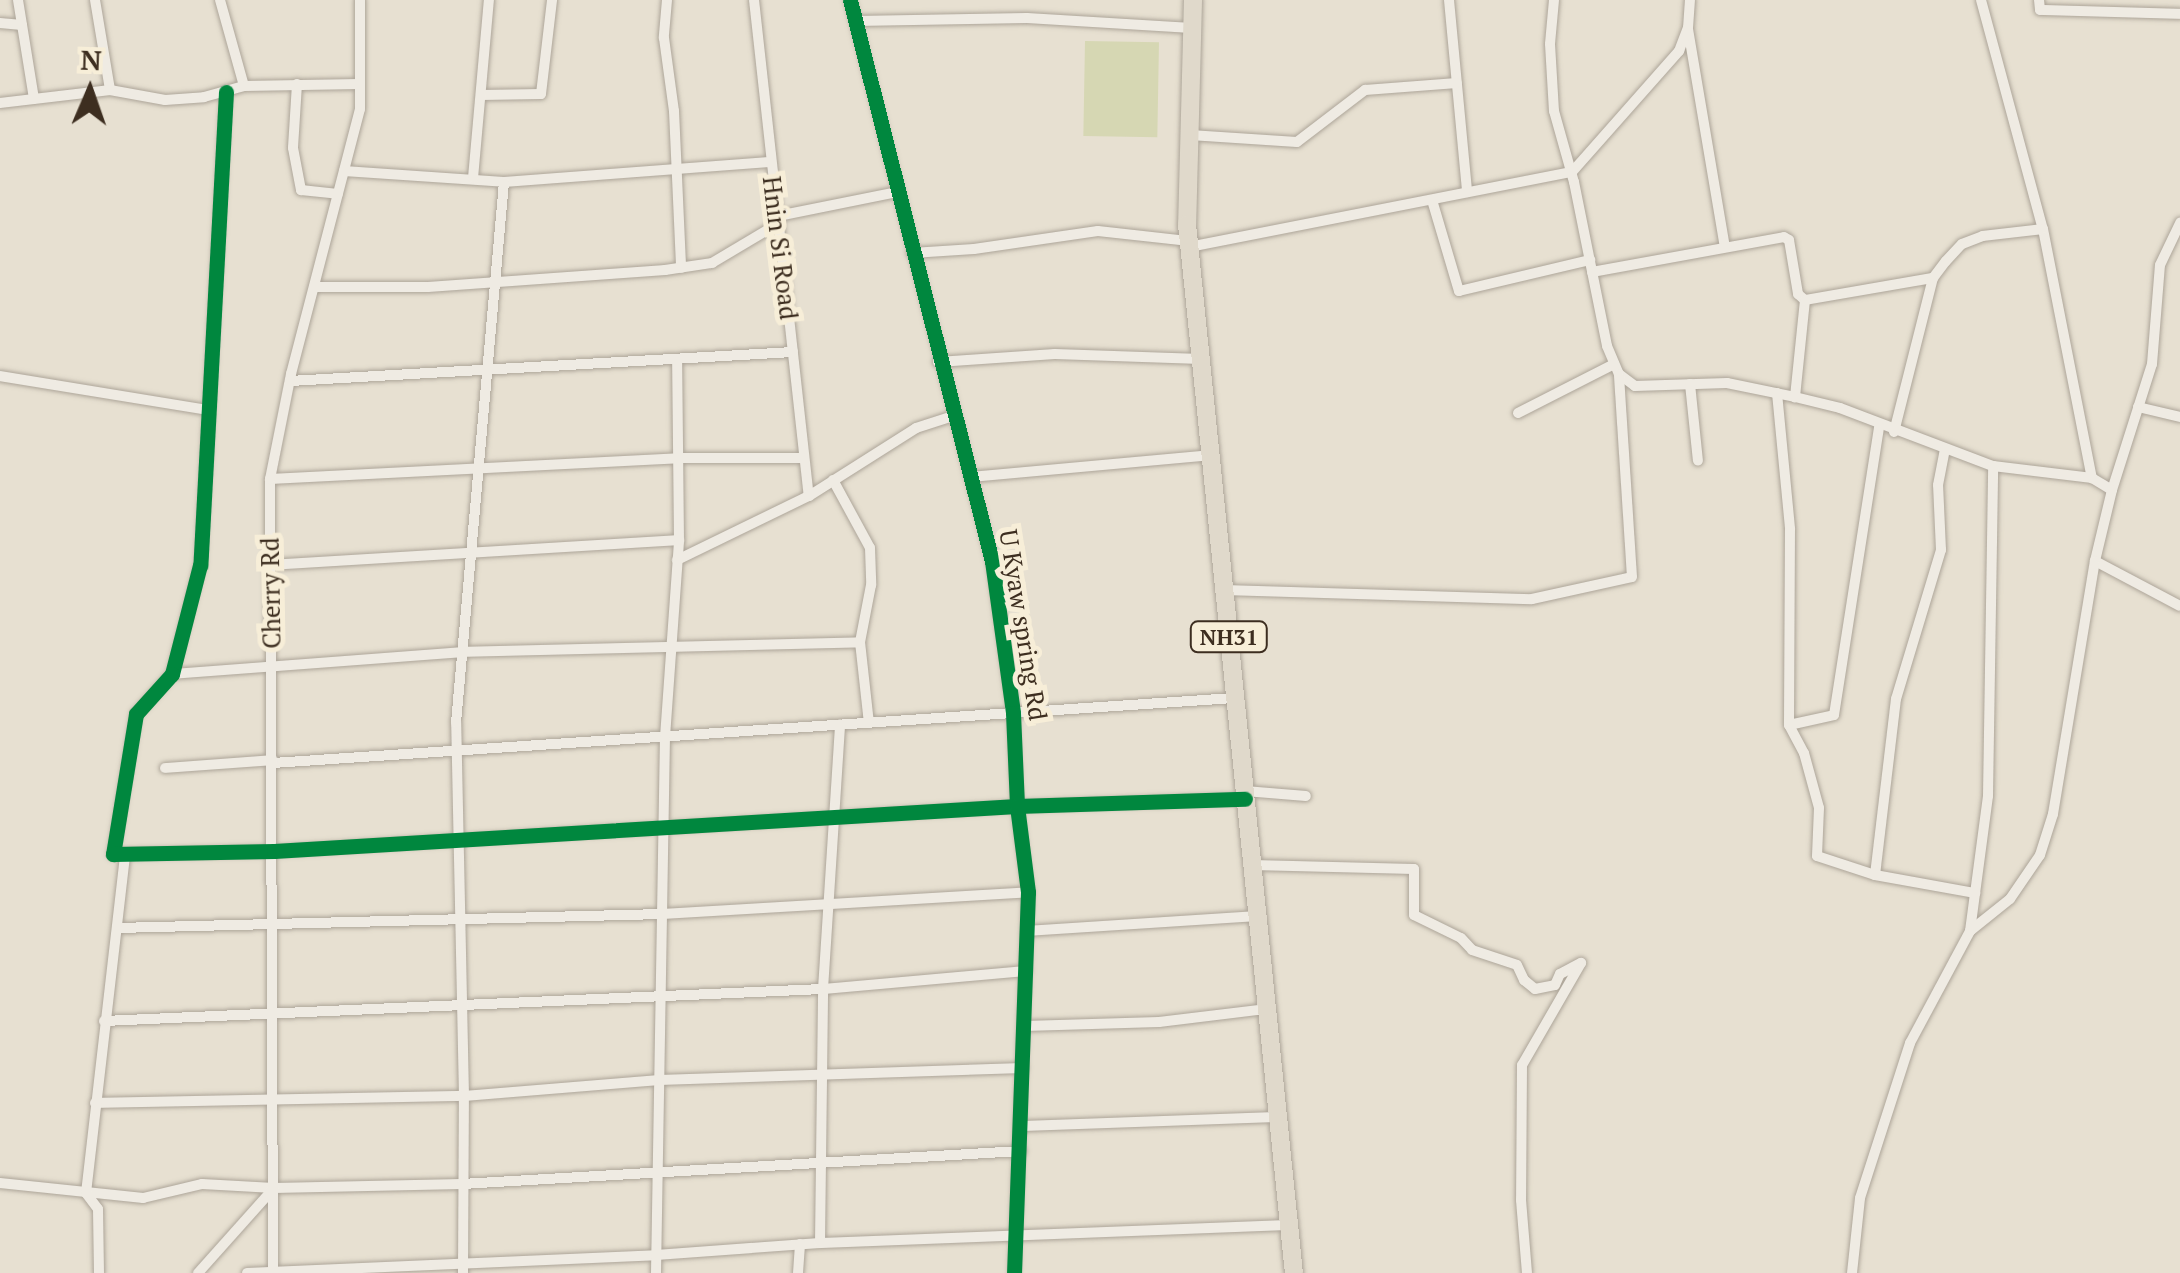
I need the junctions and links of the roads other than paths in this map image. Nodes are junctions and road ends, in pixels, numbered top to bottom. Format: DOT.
graph roads {
  1 [pos="18,0"];
  2 [pos="94,0"];
  3 [pos="220,0"];
  4 [pos="360,0"];
  5 [pos="489,0"];
  6 [pos="552,0"];
  7 [pos="667,0"];
  8 [pos="755,0"];
  9 [pos="850,0"];
  10 [pos="1193,0"];
  11 [pos="1450,0"];
  12 [pos="1554,0"];
  13 [pos="1690,0"];
  14 [pos="1980,0"];
  15 [pos="2039,0"];
  16 [pos="2180,14"];
  17 [pos="856,21"];
  18 [pos="0,24"];
  19 [pos="22,25"];
  20 [pos="1192,28"];
  21 [pos="1688,28"];
  22 [pos="1457,83"];
  23 [pos="297,84"];
  24 [pos="359,84"];
  25 [pos="244,86"];
  26 [pos="110,90"];
  27 [pos="226,92"];
  28 [pos="480,95"];
  29 [pos="34,99"];
  30 [pos="0,103"];
  31 [pos="1190,136"];
  32 [pos="769,162"];
  33 [pos="678,169"];
  34 [pos="344,171"];
  35 [pos="1572,172"];
  36 [pos="473,178"];
  37 [pos="504,182"];
  38 [pos="898,192"];
  39 [pos="1467,192"];
  40 [pos="338,194"];
  41 [pos="1432,200"];
  42 [pos="779,220"];
  43 [pos="2180,223"];
  44 [pos="2043,229"];
  45 [pos="1189,244"];
  46 [pos="1724,247"];
  47 [pos="912,253"];
  48 [pos="1591,266"];
  49 [pos="681,268"];
  50 [pos="1933,278"];
  51 [pos="495,282"];
  52 [pos="314,287"];
  53 [pos="1805,300"];
  54 [pos="793,352"];
  55 [pos="1200,359"];
  56 [pos="677,361"];
  57 [pos="938,362"];
  58 [pos="1616,369"];
  59 [pos="487,371"];
  60 [pos="0,376"];
  61 [pos="290,381"];
  62 [pos="1690,384"];
  63 [pos="1777,393"];
  64 [pos="1794,397"];
  65 [pos="2138,407"];
  66 [pos="208,410"];
  67 [pos="1518,413"];
  68 [pos="953,416"];
  69 [pos="2180,417"];
  70 [pos="1879,426"];
  71 [pos="1894,432"];
  72 [pos="1945,450"];
  73 [pos="1210,456"];
  74 [pos="678,458"];
  75 [pos="802,458"];
  76 [pos="1698,461"];
  77 [pos="1993,466"];
  78 [pos="478,470"];
  79 [pos="970,477"];
  80 [pos="2092,478"];
  81 [pos="270,479"];
  82 [pos="833,480"];
  83 [pos="2112,490"];
  84 [pos="809,496"];
  85 [pos="679,540"];
  86 [pos="471,551"];
  87 [pos="678,560"];
  88 [pos="2095,561"];
  89 [pos="270,565"];
  90 [pos="1224,590"];
  91 [pos="2180,606"];
  92 [pos="860,642"];
  93 [pos="671,650"];
  94 [pos="462,652"];
  95 [pos="272,666"];
  96 [pos="172,674"];
  97 [pos="1235,698"];
  98 [pos="1014,713"];
  99 [pos="870,723"];
  100 [pos="1789,724"];
  101 [pos="840,725"];
  102 [pos="665,737"];
  103 [pos="456,751"];
  104 [pos="272,761"];
  105 [pos="165,768"];
  106 [pos="1245,795"];
  107 [pos="1306,796"];
  108 [pos="1017,806"];
  109 [pos="832,818"];
  110 [pos="664,830"];
  111 [pos="458,841"];
  112 [pos="274,851"];
  113 [pos="125,855"];
  114 [pos="1252,865"];
  115 [pos="1875,875"];
  116 [pos="1028,892"];
  117 [pos="1975,892"];
  118 [pos="827,904"];
  119 [pos="662,914"];
  120 [pos="1258,916"];
  121 [pos="460,920"];
  122 [pos="274,926"];
  123 [pos="117,928"];
  124 [pos="1027,931"];
  125 [pos="1970,931"];
  126 [pos="1026,971"];
  127 [pos="822,989"];
  128 [pos="661,997"];
  129 [pos="462,1006"];
  130 [pos="1267,1009"];
  131 [pos="274,1013"];
  132 [pos="104,1021"];
  133 [pos="1025,1026"];
  134 [pos="1023,1068"];
  135 [pos="822,1073"];
  136 [pos="660,1080"];
  137 [pos="464,1096"];
  138 [pos="274,1098"];
  139 [pos="95,1103"];
  140 [pos="1278,1117"];
  141 [pos="1021,1126"];
  142 [pos="1021,1151"];
  143 [pos="820,1160"];
  144 [pos="658,1171"];
  145 [pos="0,1183"];
  146 [pos="464,1184"];
  147 [pos="274,1192"];
  148 [pos="86,1194"];
  149 [pos="1289,1225"];
  150 [pos="1018,1235"];
  151 [pos="820,1243"];
  152 [pos="800,1244"];
  153 [pos="656,1256"];
  154 [pos="463,1269"];
  155 [pos="273,1272"];
  156 [pos="99,1273"];
  157 [pos="198,1273"];
  158 [pos="247,1273"];
  159 [pos="656,1273"];
  160 [pos="798,1273"];
  161 [pos="1014,1273"];
  162 [pos="1294,1273"];
  163 [pos="1526,1273"];
  164 [pos="1852,1273"];
  1 -- 19 [label="street"];
  2 -- 26 [label="street"];
  3 -- 25 [label="street"];
  4 -- 24 [label="street, Cherry Rd"];
  5 -- 28 [label="street"];
  6 -- 28 [label="street"];
  7 -- 33 [label="street"];
  8 -- 32 [label="street, Hnin Si Road"];
  9 -- 17 [label="street, U Kyaw spring Rd"];
  10 -- 20 [label="highway, NH31"];
  11 -- 22 [label="street"];
  12 -- 35 [label="street"];
  13 -- 21 [label="street"];
  14 -- 44 [label="street"];
  15 -- 16 [label="street"];
  17 -- 20 [label="street"];
  17 -- 38 [label="street, U Kyaw spring Rd"];
  18 -- 19 [label="street"];
  19 -- 29 [label="street"];
  20 -- 31 [label="highway, NH31"];
  21 -- 35 [label="street"];
  21 -- 46 [label="street"];
  22 -- 31 [label="street"];
  22 -- 39 [label="street"];
  23 -- 24 [label="street"];
  23 -- 25 [label="street"];
  23 -- 40 [label="street"];
  24 -- 34 [label="street, Cherry Rd"];
  25 -- 27 [label="street"];
  26 -- 27 [label="street"];
  26 -- 29 [label="street"];
  27 -- 66 [label="street"];
  28 -- 36 [label="street"];
  29 -- 30 [label="street"];
  31 -- 45 [label="highway, NH31"];
  32 -- 33 [label="street"];
  32 -- 42 [label="street, Hnin Si Road"];
  33 -- 37 [label="street"];
  33 -- 49 [label="street"];
  34 -- 36 [label="street"];
  34 -- 40 [label="street, Cherry Rd"];
  35 -- 39 [label="street"];
  35 -- 48 [label="street"];
  36 -- 37 [label="street"];
  37 -- 51 [label="street"];
  38 -- 42 [label="street"];
  38 -- 47 [label="street, U Kyaw spring Rd"];
  39 -- 41 [label="street"];
  40 -- 52 [label="street, Cherry Rd"];
  41 -- 45 [label="street"];
  41 -- 48 [label="street"];
  42 -- 49 [label="street"];
  42 -- 54 [label="street, Hnin Si Road"];
  43 -- 65 [label="street"];
  44 -- 50 [label="street"];
  44 -- 80 [label="street"];
  45 -- 47 [label="street"];
  45 -- 55 [label="highway, NH31"];
  46 -- 48 [label="street"];
  46 -- 53 [label="street"];
  47 -- 57 [label="street, U Kyaw spring Rd"];
  48 -- 58 [label="street"];
  49 -- 51 [label="street"];
  50 -- 53 [label="street"];
  50 -- 71 [label="street"];
  51 -- 52 [label="street"];
  51 -- 59 [label="street"];
  52 -- 61 [label="street, Cherry Rd"];
  53 -- 64 [label="street"];
  54 -- 56 [label="street"];
  54 -- 75 [label="street, Hnin Si Road"];
  55 -- 57 [label="street"];
  55 -- 73 [label="highway, NH31"];
  56 -- 59 [label="street"];
  56 -- 74 [label="street"];
  57 -- 68 [label="street, U Kyaw spring Rd"];
  58 -- 62 [label="street"];
  58 -- 67 [label="street"];
  58 -- 90 [label="street"];
  59 -- 61 [label="street"];
  59 -- 78 [label="street"];
  60 -- 66 [label="street"];
  61 -- 81 [label="street, Cherry Rd"];
  62 -- 63 [label="street"];
  62 -- 76 [label="street"];
  63 -- 64 [label="street"];
  63 -- 100 [label="street"];
  64 -- 70 [label="street"];
  65 -- 69 [label="street"];
  65 -- 83 [label="street"];
  66 -- 96 [label="street"];
  68 -- 79 [label="street, U Kyaw spring Rd"];
  68 -- 82 [label="street"];
  70 -- 71 [label="street"];
  70 -- 100 [label="street"];
  71 -- 72 [label="street"];
  72 -- 77 [label="street"];
  72 -- 115 [label="street"];
  73 -- 79 [label="street"];
  73 -- 90 [label="highway, NH31"];
  74 -- 75 [label="street"];
  74 -- 78 [label="street"];
  74 -- 85 [label="street"];
  75 -- 84 [label="street, Hnin Si Road"];
  77 -- 80 [label="street"];
  77 -- 117 [label="street"];
  78 -- 81 [label="street"];
  78 -- 86 [label="street"];
  79 -- 98 [label="street, U Kyaw spring Rd"];
  80 -- 83 [label="street"];
  81 -- 89 [label="street, Cherry Rd"];
  82 -- 84 [label="street"];
  82 -- 92 [label="street"];
  83 -- 88 [label="street"];
  84 -- 87 [label="street"];
  85 -- 86 [label="street"];
  85 -- 87 [label="street"];
  86 -- 89 [label="street"];
  86 -- 94 [label="street"];
  87 -- 93 [label="street"];
  88 -- 91 [label="street"];
  88 -- 125 [label="street"];
  89 -- 95 [label="street, Cherry Rd"];
  90 -- 97 [label="highway, NH31"];
  92 -- 93 [label="street"];
  92 -- 99 [label="street"];
  93 -- 94 [label="street"];
  93 -- 102 [label="street"];
  94 -- 95 [label="street"];
  94 -- 103 [label="street"];
  95 -- 96 [label="street"];
  95 -- 104 [label="street, Cherry Rd"];
  96 -- 113 [label="street"];
  97 -- 98 [label="street"];
  97 -- 106 [label="highway, NH31"];
  98 -- 99 [label="street"];
  98 -- 108 [label="street, U Kyaw spring Rd"];
  99 -- 101 [label="street"];
  100 -- 115 [label="street"];
  101 -- 102 [label="street"];
  101 -- 109 [label="street"];
  102 -- 103 [label="street"];
  102 -- 110 [label="street"];
  103 -- 104 [label="street"];
  103 -- 111 [label="street"];
  104 -- 105 [label="street"];
  104 -- 112 [label="street, Cherry Rd"];
  106 -- 107 [label="street"];
  106 -- 108 [label="street"];
  106 -- 114 [label="highway, NH31"];
  108 -- 109 [label="street"];
  108 -- 116 [label="street, U Kyaw spring Rd"];
  109 -- 110 [label="street"];
  109 -- 118 [label="street"];
  110 -- 111 [label="street"];
  110 -- 119 [label="street"];
  111 -- 112 [label="street"];
  111 -- 121 [label="street"];
  112 -- 113 [label="street"];
  112 -- 122 [label="street, Cherry Rd"];
  113 -- 123 [label="street"];
  114 -- 120 [label="highway, NH31"];
  114 -- 163 [label="street"];
  115 -- 117 [label="street"];
  116 -- 118 [label="street"];
  116 -- 124 [label="street, U Kyaw spring Rd"];
  117 -- 125 [label="street"];
  118 -- 119 [label="street"];
  118 -- 127 [label="street"];
  119 -- 121 [label="street"];
  119 -- 128 [label="street"];
  120 -- 124 [label="street"];
  120 -- 130 [label="highway, NH31"];
  121 -- 122 [label="street"];
  121 -- 129 [label="street"];
  122 -- 123 [label="street"];
  122 -- 131 [label="street, Cherry Rd"];
  123 -- 132 [label="street"];
  124 -- 126 [label="street, U Kyaw spring Rd"];
  125 -- 164 [label="street"];
  126 -- 127 [label="street"];
  126 -- 133 [label="street, U Kyaw spring Rd"];
  127 -- 128 [label="street"];
  127 -- 135 [label="street"];
  128 -- 129 [label="street"];
  128 -- 136 [label="street"];
  129 -- 131 [label="street"];
  129 -- 137 [label="street"];
  130 -- 133 [label="street"];
  130 -- 140 [label="highway, NH31"];
  131 -- 132 [label="street"];
  131 -- 138 [label="street, Cherry Rd"];
  132 -- 139 [label="street"];
  133 -- 134 [label="street, U Kyaw spring Rd"];
  134 -- 135 [label="street"];
  134 -- 141 [label="street, U Kyaw spring Rd"];
  135 -- 136 [label="street"];
  135 -- 143 [label="street"];
  136 -- 137 [label="street"];
  136 -- 144 [label="street"];
  137 -- 138 [label="street"];
  137 -- 146 [label="street"];
  138 -- 139 [label="street"];
  138 -- 147 [label="street, Cherry Rd"];
  139 -- 148 [label="street"];
  140 -- 141 [label="street"];
  140 -- 149 [label="highway, NH31"];
  141 -- 142 [label="street, U Kyaw spring Rd"];
  142 -- 143 [label="street"];
  142 -- 150 [label="street, U Kyaw spring Rd"];
  143 -- 144 [label="street"];
  143 -- 151 [label="street"];
  144 -- 146 [label="street"];
  144 -- 153 [label="street"];
  145 -- 148 [label="street"];
  146 -- 147 [label="street"];
  146 -- 154 [label="street"];
  147 -- 148 [label="street"];
  147 -- 155 [label="street, Cherry Rd"];
  147 -- 157 [label="street"];
  148 -- 156 [label="street"];
  149 -- 150 [label="street"];
  149 -- 162 [label="highway, NH31"];
  150 -- 151 [label="street"];
  150 -- 161 [label="street, U Kyaw spring Rd"];
  151 -- 152 [label="street"];
  152 -- 153 [label="street"];
  152 -- 160 [label="street"];
  153 -- 154 [label="street"];
  153 -- 159 [label="street"];
  154 -- 155 [label="street"];
  155 -- 158 [label="street"];
}
